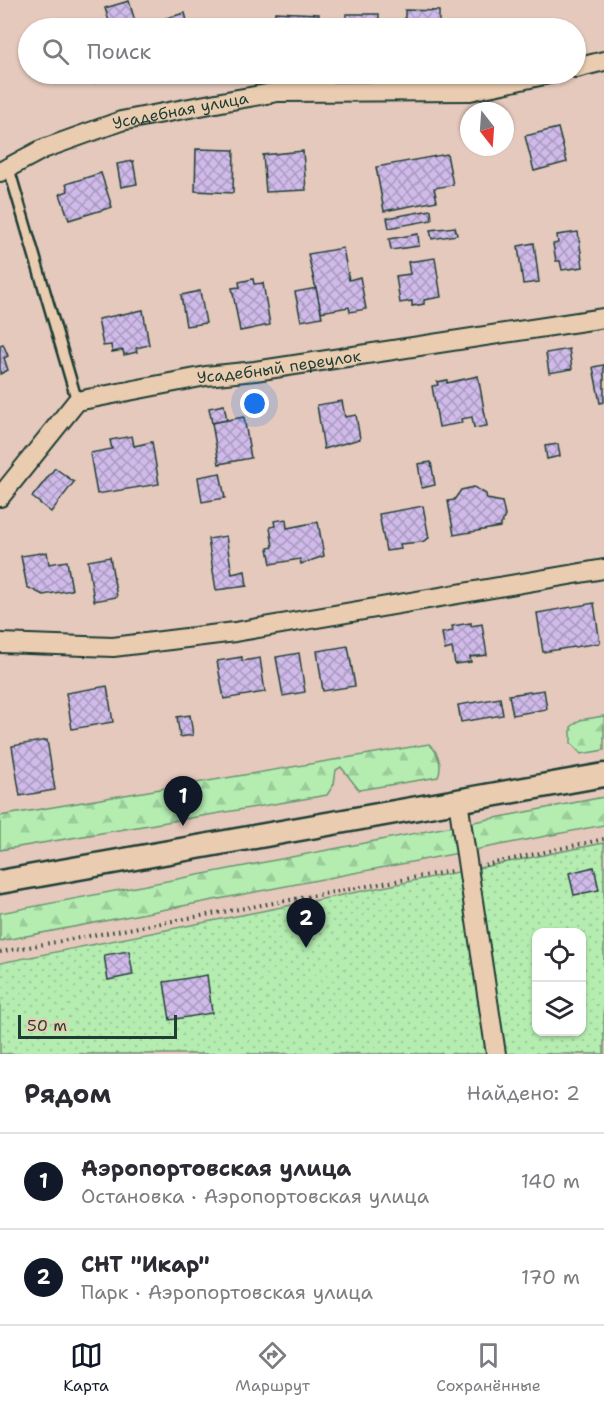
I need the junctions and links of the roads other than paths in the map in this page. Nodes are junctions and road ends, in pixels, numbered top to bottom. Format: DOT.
graph roads {
  1 [pos="604,61"];
  2 [pos="586,66"];
  3 [pos="503,84"];
  4 [pos="4,171"];
  5 [pos="604,318"];
  6 [pos="77,401"];
  7 [pos="0,497"];
  8 [pos="604,569"];
  9 [pos="0,644"];
  10 [pos="604,775"];
  11 [pos="458,801"];
  12 [pos="0,882"];
  13 [pos="496,1054"];
  1 -- 2 [label="street"];
  3 -- 4 [label="street, Усадебная улица"];
  4 -- 6 [label="lane"];
  5 -- 6 [label="street, Усадебный переулок"];
  6 -- 7 [label="street"];
  8 -- 9 [label="street"];
  10 -- 11 [label="street"];
  11 -- 12 [label="street"];
  11 -- 13 [label="street"];
}
